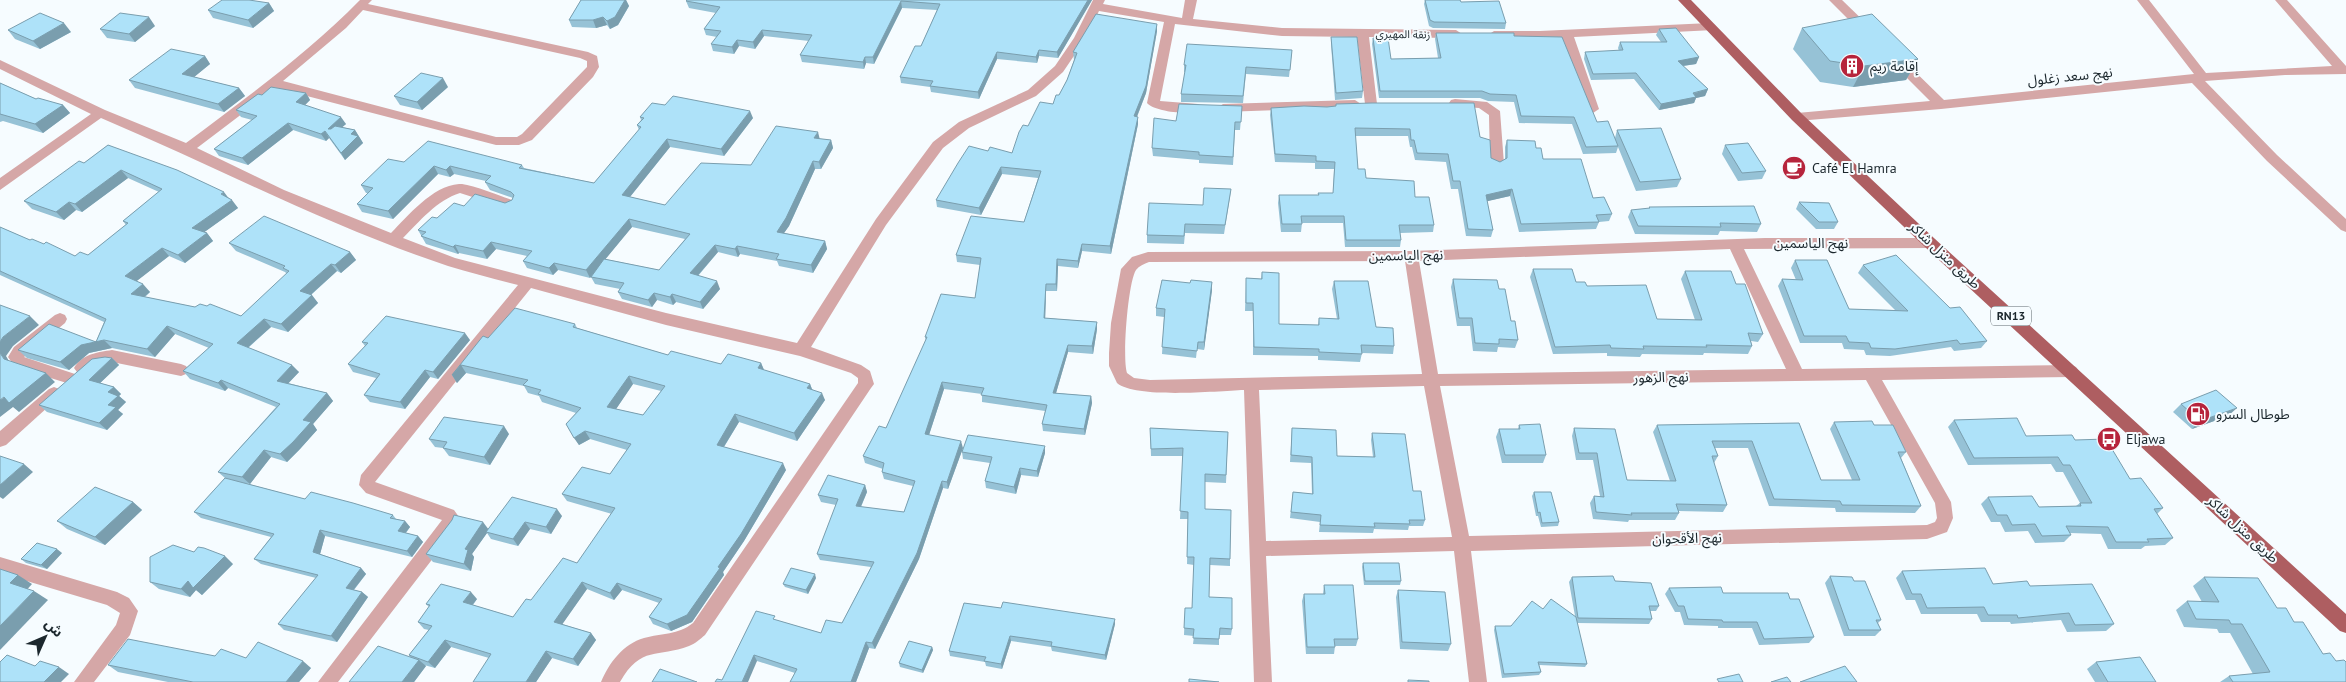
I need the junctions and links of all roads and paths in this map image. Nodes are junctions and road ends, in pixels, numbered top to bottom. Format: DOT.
graph roads {
  1 [pos="1191,0"];
  2 [pos="1684,0"];
  3 [pos="1835,0"];
  4 [pos="2143,0"];
  5 [pos="2281,0"];
  6 [pos="363,3"];
  7 [pos="1098,4"];
  8 [pos="1170,20"];
  9 [pos="1187,22"];
  10 [pos="1710,27"];
  11 [pos="1363,33"];
  12 [pos="1567,34"];
  13 [pos="1876,40"];
  14 [pos="1889,53"];
  15 [pos="0,64"];
  16 [pos="2344,70"];
  17 [pos="2199,78"];
  18 [pos="274,83"];
  19 [pos="1446,103"];
  20 [pos="1941,105"];
  21 [pos="1593,109"];
  22 [pos="100,113"];
  23 [pos="1797,117"];
  24 [pos="187,149"];
  25 [pos="1498,164"];
  26 [pos="0,185"];
  27 [pos="510,204"];
  28 [pos="2346,227"];
  29 [pos="393,239"];
  30 [pos="1930,243"];
  31 [pos="1735,245"];
  32 [pos="1411,256"];
  33 [pos="529,280"];
  34 [pos="60,319"];
  35 [pos="801,350"];
  36 [pos="181,370"];
  37 [pos="2071,371"];
  38 [pos="1797,374"];
  39 [pos="1870,374"];
  40 [pos="70,378"];
  41 [pos="1431,380"];
  42 [pos="1251,384"];
  43 [pos="0,440"];
  44 [pos="1462,545"];
  45 [pos="1258,549"];
  46 [pos="0,565"];
  47 [pos="2346,625"];
  48 [pos="83,682"];
  49 [pos="327,682"];
  50 [pos="610,682"];
  51 [pos="1263,682"];
  52 [pos="1478,682"];
  1 -- 9 [label="street"];
  2 -- 10 [label="main road, طريق منزل شاكر / RN13"];
  3 -- 13 [label="street"];
  4 -- 17 [label="street"];
  5 -- 16 [label="street"];
  6 -- 18 [label="street"];
  6 -- 18 [label="street"];
  7 -- 8 [label="street, زنقة المهيري"];
  7 -- 35 [label="street"];
  8 -- 9 [label="street, زنقة المهيري"];
  8 -- 11 [label="street"];
  9 -- 11 [label="street, زنقة المهيري"];
  10 -- 12 [label="street, زنقة المهيري"];
  10 -- 23 [label="main road, طريق منزل شاكر / RN13"];
  11 -- 12 [label="street, زنقة المهيري"];
  12 -- 21 [label="street"];
  14 -- 20 [label="street"];
  15 -- 22 [label="street"];
  16 -- 17 [label="street, نهج سعد زغلول"];
  17 -- 20 [label="street, نهج سعد زغلول"];
  17 -- 28 [label="street"];
  18 -- 24 [label="street"];
  19 -- 25 [label="street"];
  20 -- 23 [label="street, نهج سعد زغلول"];
  22 -- 24 [label="street"];
  22 -- 26 [label="street"];
  23 -- 30 [label="main road, طريق منزل شاكر / RN13"];
  24 -- 29 [label="street"];
  27 -- 29 [label="street"];
  29 -- 33 [label="street"];
  30 -- 31 [label="street, نهج الياسمين"];
  30 -- 37 [label="main road, طريق منزل شاكر / RN13"];
  31 -- 32 [label="street, نهج الياسمين"];
  31 -- 38 [label="street"];
  32 -- 41 [label="street"];
  32 -- 42 [label="street, نهج الياسمين"];
  33 -- 35 [label="street"];
  33 -- 49 [label="street"];
  34 -- 40 [label="street"];
  35 -- 50 [label="street"];
  36 -- 40 [label="street"];
  37 -- 39 [label="street, نهج الزهور"];
  37 -- 47 [label="main road, طريق منزل شاكر / RN13"];
  38 -- 39 [label="street, نهج الزهور"];
  38 -- 41 [label="street, نهج الزهور"];
  39 -- 44 [label="street, نهج الأقحوان"];
  40 -- 43 [label="street"];
  41 -- 42 [label="street, نهج الزهور"];
  41 -- 44 [label="street"];
  42 -- 45 [label="street"];
  44 -- 45 [label="street, نهج الأقحوان"];
  44 -- 52 [label="street"];
  45 -- 51 [label="street"];
  46 -- 48 [label="street"];
}
